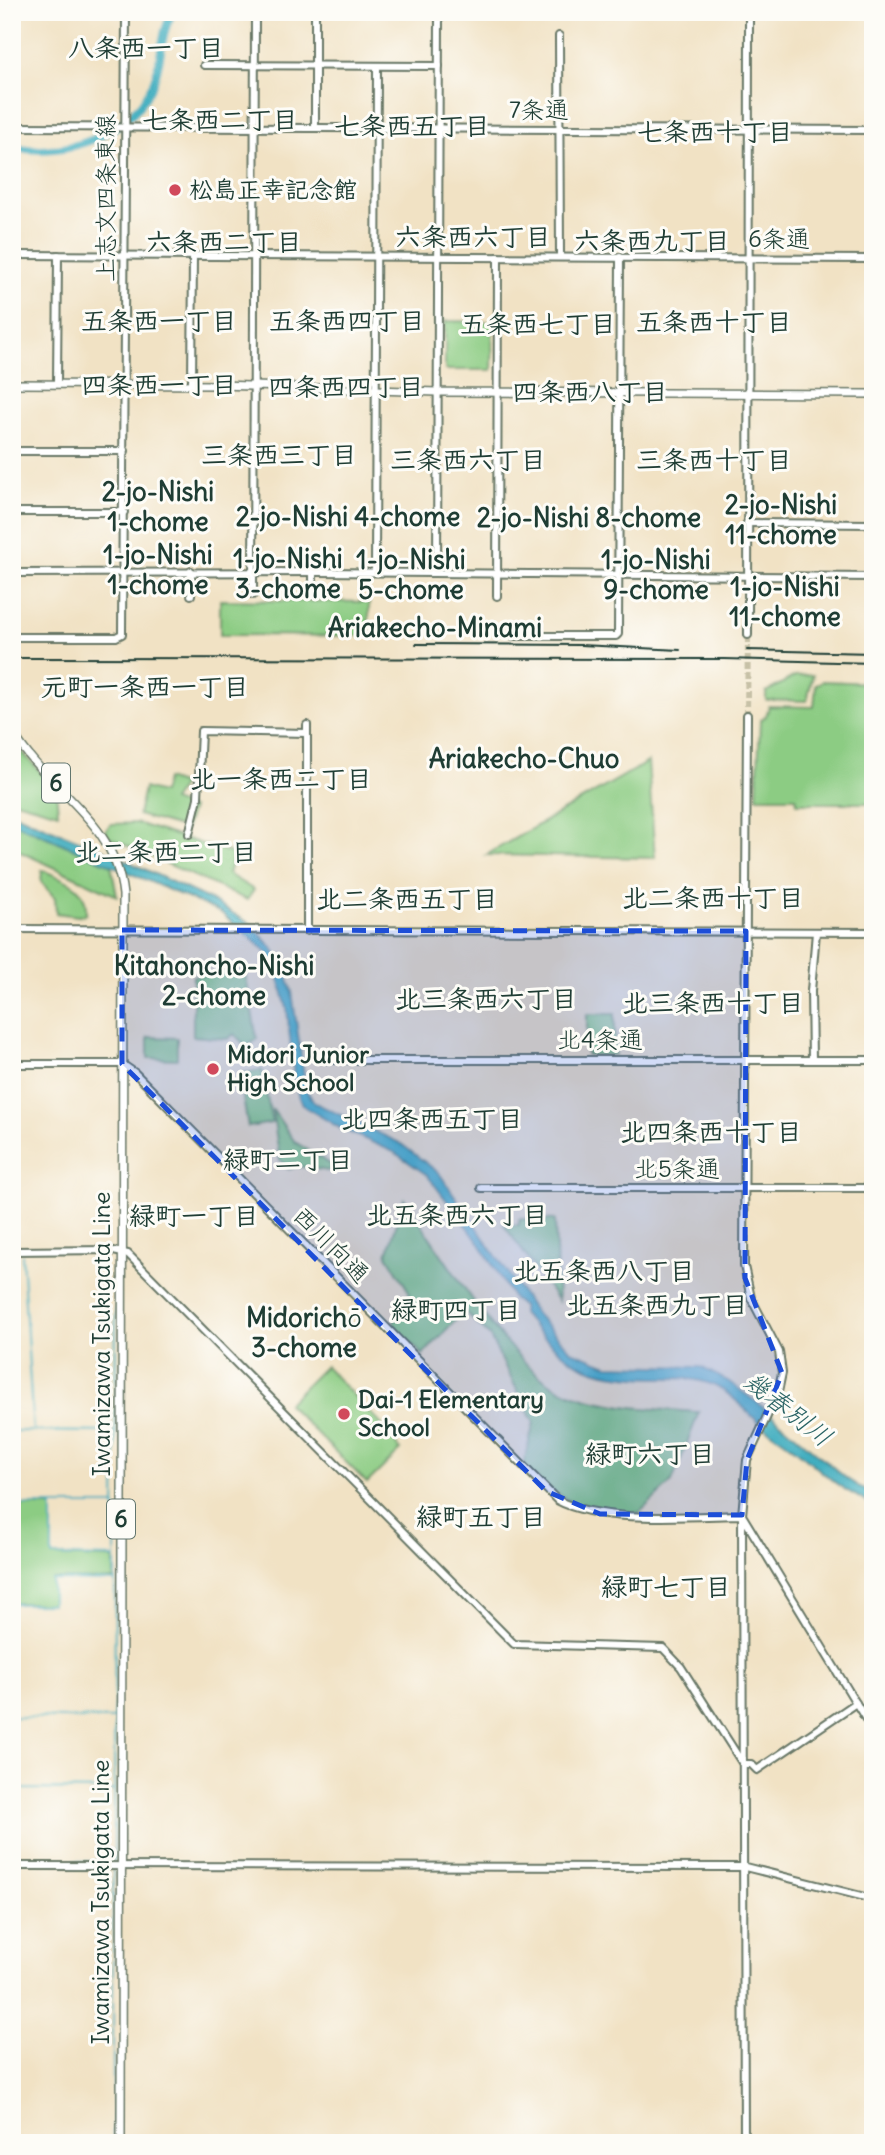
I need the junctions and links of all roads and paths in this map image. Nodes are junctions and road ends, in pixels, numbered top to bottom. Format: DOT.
graph roads {
  1 [pos="126,12"];
  2 [pos="255,12"];
  3 [pos="315,12"];
  4 [pos="439,12"];
  5 [pos="749,12"];
  6 [pos="559,36"];
  7 [pos="204,65"];
  8 [pos="255,65"];
  9 [pos="315,66"];
  10 [pos="377,66"];
  11 [pos="439,66"];
  12 [pos="12,127"];
  13 [pos="254,128"];
  14 [pos="315,128"];
  15 [pos="376,128"];
  16 [pos="748,128"];
  17 [pos="126,129"];
  18 [pos="438,129"];
  19 [pos="560,129"];
  20 [pos="873,130"];
  21 [pos="12,255"];
  22 [pos="58,255"];
  23 [pos="125,255"];
  24 [pos="192,256"];
  25 [pos="254,256"];
  26 [pos="376,257"];
  27 [pos="438,257"];
  28 [pos="498,257"];
  29 [pos="560,257"];
  30 [pos="620,257"];
  31 [pos="748,258"];
  32 [pos="873,259"];
  33 [pos="12,384"];
  34 [pos="57,384"];
  35 [pos="124,384"];
  36 [pos="192,384"];
  37 [pos="253,385"];
  38 [pos="375,390"];
  39 [pos="437,393"];
  40 [pos="498,393"];
  41 [pos="620,393"];
  42 [pos="747,394"];
  43 [pos="873,394"];
  44 [pos="12,451"];
  45 [pos="125,451"];
  46 [pos="12,512"];
  47 [pos="124,512"];
  48 [pos="747,523"];
  49 [pos="873,524"];
  50 [pos="125,571"];
  51 [pos="191,571"];
  52 [pos="252,571"];
  53 [pos="313,572"];
  54 [pos="374,572"];
  55 [pos="12,573"];
  56 [pos="437,573"];
  57 [pos="497,573"];
  58 [pos="619,573"];
  59 [pos="748,576"];
  60 [pos="873,577"];
  61 [pos="191,595"];
  62 [pos="253,595"];
  63 [pos="313,595"];
  64 [pos="497,596"];
  65 [pos="748,635"];
  66 [pos="513,636"];
  67 [pos="12,637"];
  68 [pos="747,715"];
  69 [pos="307,725"];
  70 [pos="13,732"];
  71 [pos="307,733"];
  72 [pos="189,834"];
  73 [pos="12,929"];
  74 [pos="122,930"];
  75 [pos="307,930"];
  76 [pos="746,931"];
  77 [pos="816,932"];
  78 [pos="873,932"];
  79 [pos="328,1060"];
  80 [pos="746,1060"];
  81 [pos="812,1060"];
  82 [pos="873,1060"];
  83 [pos="12,1063"];
  84 [pos="122,1064"];
  85 [pos="481,1188"];
  86 [pos="744,1188"];
  87 [pos="873,1188"];
  88 [pos="121,1250"];
  89 [pos="12,1251"];
  90 [pos="742,1516"];
  91 [pos="856,1703"];
  92 [pos="873,1731"];
  93 [pos="743,1764"];
  94 [pos="119,1865"];
  95 [pos="12,1866"];
  96 [pos="745,1867"];
  97 [pos="873,1899"];
  98 [pos="121,2143"];
  99 [pos="744,2143"];
  1 -- 17 [label="street, 上志文四条東線"];
  2 -- 8 [label="street"];
  3 -- 9 [label="street"];
  4 -- 11 [label="street"];
  5 -- 16 [label="street"];
  6 -- 19 [label="street"];
  7 -- 8 [label="street"];
  8 -- 9 [label="street"];
  8 -- 13 [label="street"];
  9 -- 10 [label="street"];
  9 -- 14 [label="street"];
  10 -- 11 [label="street"];
  10 -- 15 [label="street"];
  11 -- 18 [label="street"];
  12 -- 17 [label="street, 7条通"];
  13 -- 14 [label="street, 7条通"];
  13 -- 17 [label="street, 7条通"];
  13 -- 25 [label="street"];
  14 -- 15 [label="street, 7条通"];
  15 -- 18 [label="street, 7条通"];
  15 -- 26 [label="street"];
  16 -- 19 [label="street, 7条通"];
  16 -- 20 [label="street, 7条通"];
  16 -- 31 [label="street"];
  17 -- 23 [label="street, 上志文四条東線"];
  18 -- 19 [label="street, 7条通"];
  18 -- 27 [label="street"];
  19 -- 29 [label="street"];
  21 -- 22 [label="street, 6条通"];
  22 -- 23 [label="street, 6条通"];
  22 -- 34 [label="street"];
  23 -- 24 [label="street, 6条通"];
  23 -- 35 [label="street, 上志文四条東線"];
  24 -- 25 [label="street, 6条通"];
  24 -- 36 [label="street"];
  25 -- 26 [label="street, 6条通"];
  25 -- 37 [label="street"];
  26 -- 27 [label="street, 6条通"];
  26 -- 38 [label="street"];
  27 -- 28 [label="street, 6条通"];
  27 -- 39 [label="street"];
  28 -- 29 [label="street, 6条通"];
  28 -- 40 [label="street"];
  29 -- 30 [label="street, 6条通"];
  30 -- 31 [label="street, 6条通"];
  30 -- 41 [label="street"];
  31 -- 32 [label="street, 6条通"];
  31 -- 42 [label="street"];
  33 -- 34 [label="main road"];
  34 -- 35 [label="main road"];
  35 -- 36 [label="main road"];
  35 -- 45 [label="street, 上志文四条東線"];
  36 -- 37 [label="main road"];
  37 -- 38 [label="main road"];
  37 -- 52 [label="street"];
  38 -- 39 [label="main road"];
  38 -- 54 [label="street"];
  39 -- 40 [label="main road"];
  39 -- 56 [label="street"];
  40 -- 41 [label="main road"];
  40 -- 57 [label="street"];
  41 -- 42 [label="main road"];
  41 -- 58 [label="street"];
  42 -- 43 [label="main road"];
  42 -- 48 [label="street"];
  44 -- 45 [label="street"];
  45 -- 47 [label="street, 上志文四条東線"];
  46 -- 47 [label="street"];
  47 -- 50 [label="street, 上志文四条東線"];
  48 -- 49 [label="street"];
  48 -- 59 [label="street"];
  50 -- 51 [label="street"];
  50 -- 55 [label="street"];
  50 -- 67 [label="street, 上志文四条東線"];
  51 -- 52 [label="street"];
  51 -- 61 [label="street"];
  52 -- 53 [label="street"];
  52 -- 62 [label="street"];
  53 -- 54 [label="street"];
  53 -- 63 [label="street"];
  54 -- 56 [label="street"];
  56 -- 57 [label="street"];
  57 -- 58 [label="street"];
  57 -- 64 [label="street"];
  58 -- 59 [label="street"];
  58 -- 66 [label="street"];
  59 -- 60 [label="street"];
  59 -- 65 [label="street"];
  68 -- 76 [label="street"];
  69 -- 71 [label="street"];
  70 -- 74 [label="main road, Iwamizawa Tsukigata Line / 6"];
  71 -- 72 [label="street"];
  71 -- 75 [label="street"];
  73 -- 74 [label="street"];
  74 -- 75 [label="street"];
  74 -- 84 [label="main road, Iwamizawa Tsukigata Line / 6"];
  75 -- 76 [label="street"];
  76 -- 77 [label="street"];
  76 -- 80 [label="street"];
  77 -- 78 [label="street"];
  77 -- 81 [label="street"];
  79 -- 80 [label="street, 北4条通"];
  80 -- 81 [label="street, 北4条通"];
  80 -- 86 [label="street"];
  81 -- 82 [label="street, 北4条通"];
  83 -- 84 [label="street"];
  84 -- 88 [label="main road, Iwamizawa Tsukigata Line / 6"];
  84 -- 90 [label="street, 西川向通"];
  85 -- 86 [label="street, 北5条通"];
  86 -- 87 [label="street, 北5条通"];
  86 -- 90 [label="street"];
  88 -- 89 [label="street"];
  88 -- 93 [label="street"];
  88 -- 94 [label="main road, Iwamizawa Tsukigata Line / 6"];
  90 -- 91 [label="street"];
  90 -- 93 [label="street"];
  91 -- 92 [label="street"];
  91 -- 93 [label="street"];
  93 -- 96 [label="street"];
  94 -- 95 [label="street"];
  94 -- 96 [label="street"];
  94 -- 98 [label="main road, Iwamizawa Tsukigata Line / 6"];
  96 -- 97 [label="street"];
  96 -- 99 [label="street"];
}
